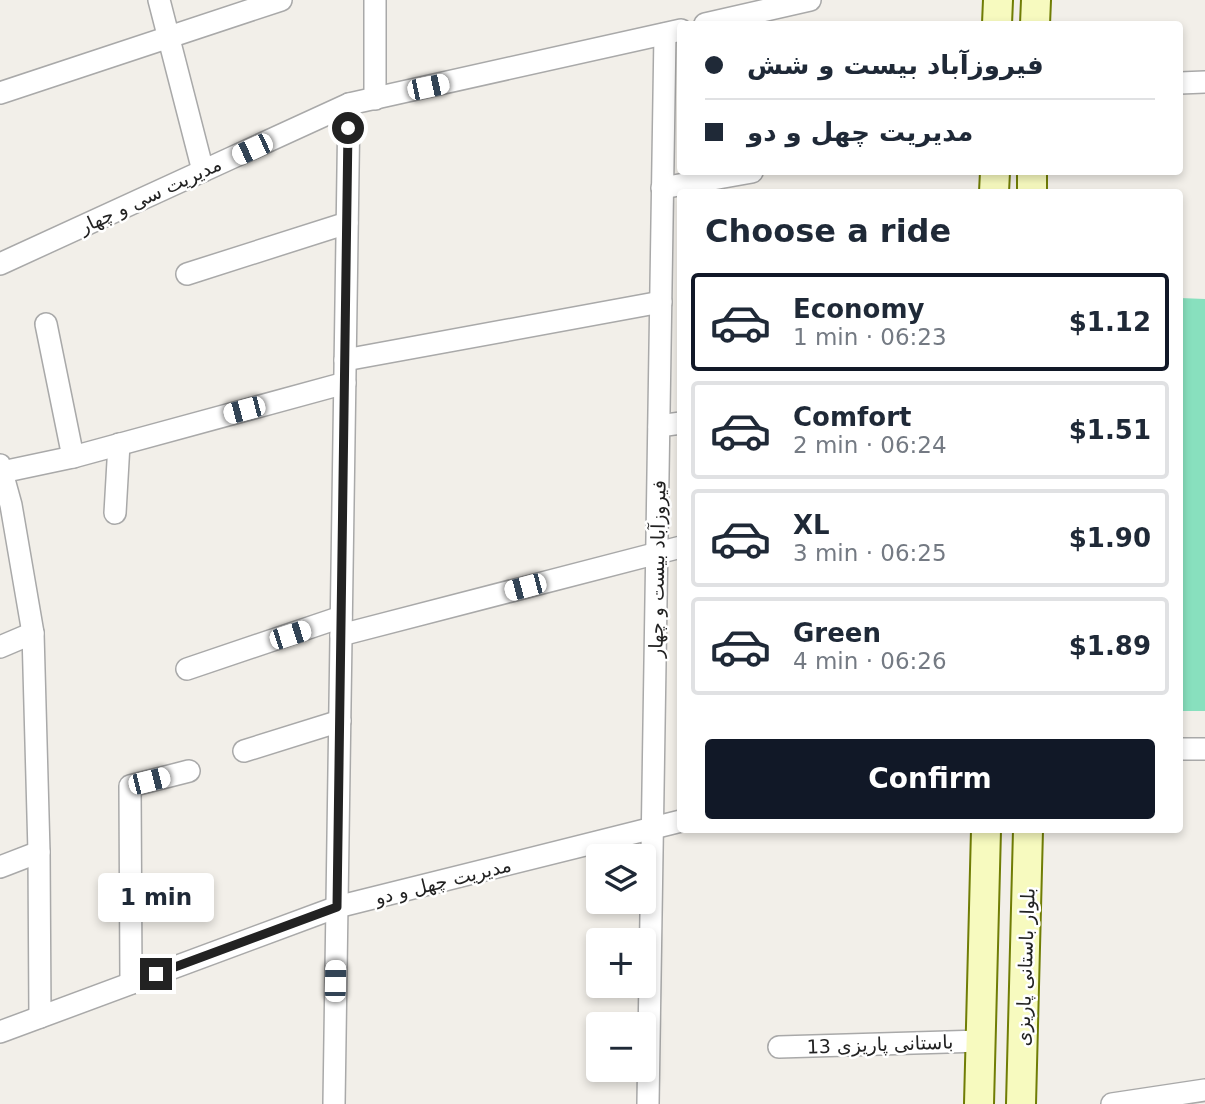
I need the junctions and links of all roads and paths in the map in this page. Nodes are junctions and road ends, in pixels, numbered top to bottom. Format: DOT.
graph roads {
  1 [pos="159,0"];
  2 [pos="281,0"];
  3 [pos="375,0"];
  4 [pos="810,0"];
  5 [pos="998,0"];
  6 [pos="1036,0"];
  7 [pos="718,21"];
  8 [pos="997,21"];
  9 [pos="1035,21"];
  10 [pos="673,32"];
  11 [pos="167,36"];
  12 [pos="1205,82"];
  13 [pos="1183,83"];
  14 [pos="0,93"];
  15 [pos="375,99"];
  16 [pos="349,104"];
  17 [pos="203,171"];
  18 [pos="735,175"];
  19 [pos="662,188"];
  20 [pos="347,223"];
  21 [pos="0,264"];
  22 [pos="187,274"];
  23 [pos="661,302"];
  24 [pos="46,324"];
  25 [pos="345,360"];
  26 [pos="345,383"];
  27 [pos="677,424"];
  28 [pos="659,426"];
  29 [pos="119,444"];
  30 [pos="74,457"];
  31 [pos="1,469"];
  32 [pos="5,507"];
  33 [pos="116,513"];
  34 [pos="677,548"];
  35 [pos="657,552"];
  36 [pos="341,626"];
  37 [pos="33,633"];
  38 [pos="0,647"];
  39 [pos="187,669"];
  40 [pos="340,721"];
  41 [pos="1183,749"];
  42 [pos="1205,749"];
  43 [pos="244,751"];
  44 [pos="189,771"];
  45 [pos="677,822"];
  46 [pos="653,828"];
  47 [pos="986,833"];
  48 [pos="1028,833"];
  49 [pos="39,852"];
  50 [pos="0,867"];
  51 [pos="337,907"];
  52 [pos="131,983"];
  53 [pos="40,1017"];
  54 [pos="0,1032"];
  55 [pos="981,1041"];
  56 [pos="779,1047"];
  57 [pos="1205,1090"];
  58 [pos="642,1102"];
  59 [pos="334,1104"];
  60 [pos="979,1104"];
  61 [pos="1021,1104"];
  62 [pos="1112,1104"];
  1 -- 11 [label="street"];
  2 -- 11 [label="street"];
  3 -- 15 [label="street"];
  4 -- 7 [label="street"];
  5 -- 8 [label="main road"];
  6 -- 9 [label="main road"];
  10 -- 15 [label="street, مدیریت سی و چهار"];
  10 -- 19 [label="street, فیروزآباد بیست و چهار"];
  11 -- 14 [label="street"];
  11 -- 17 [label="street"];
  12 -- 13 [label="street"];
  15 -- 16 [label="street, مدیریت سی و چهار"];
  16 -- 17 [label="street, مدیریت سی و چهار"];
  16 -- 20 [label="street"];
  17 -- 21 [label="street, مدیریت سی و چهار"];
  18 -- 19 [label="street"];
  19 -- 23 [label="street, فیروزآباد بیست و چهار"];
  20 -- 22 [label="street"];
  20 -- 25 [label="street"];
  23 -- 25 [label="street"];
  23 -- 28 [label="street, فیروزآباد بیست و چهار"];
  24 -- 30 [label="street"];
  25 -- 26 [label="street"];
  26 -- 29 [label="street"];
  26 -- 36 [label="street"];
  27 -- 28 [label="street"];
  28 -- 35 [label="street, فیروزآباد بیست و چهار"];
  29 -- 30 [label="street"];
  29 -- 33 [label="street"];
  30 -- 31 [label="street"];
  31 -- 32 [label="street"];
  32 -- 37 [label="street"];
  34 -- 35 [label="street"];
  35 -- 36 [label="street"];
  35 -- 46 [label="street, فیروزآباد بیست و چهار"];
  36 -- 39 [label="street"];
  36 -- 40 [label="street"];
  37 -- 38 [label="street"];
  37 -- 49 [label="street"];
  40 -- 43 [label="street"];
  40 -- 51 [label="street"];
  41 -- 42 [label="street"];
  44 -- 52 [label="street"];
  45 -- 46 [label="street, مدیریت چهل و دو"];
  46 -- 51 [label="street, مدیریت چهل و دو"];
  46 -- 58 [label="street, فیروزآباد بیست و چهار"];
  47 -- 55 [label="main road"];
  48 -- 61 [label="main road, بلوار باستانی پاریزی"];
  49 -- 50 [label="street"];
  49 -- 53 [label="street"];
  51 -- 52 [label="street, مدیریت چهل و دو"];
  51 -- 59 [label="street"];
  52 -- 53 [label="street, مدیریت چهل و دو"];
  53 -- 54 [label="street, مدیریت چهل و دو"];
  55 -- 56 [label="street, باستانی پاریزی 13"];
  55 -- 60 [label="main road"];
  57 -- 62 [label="street"];
}
